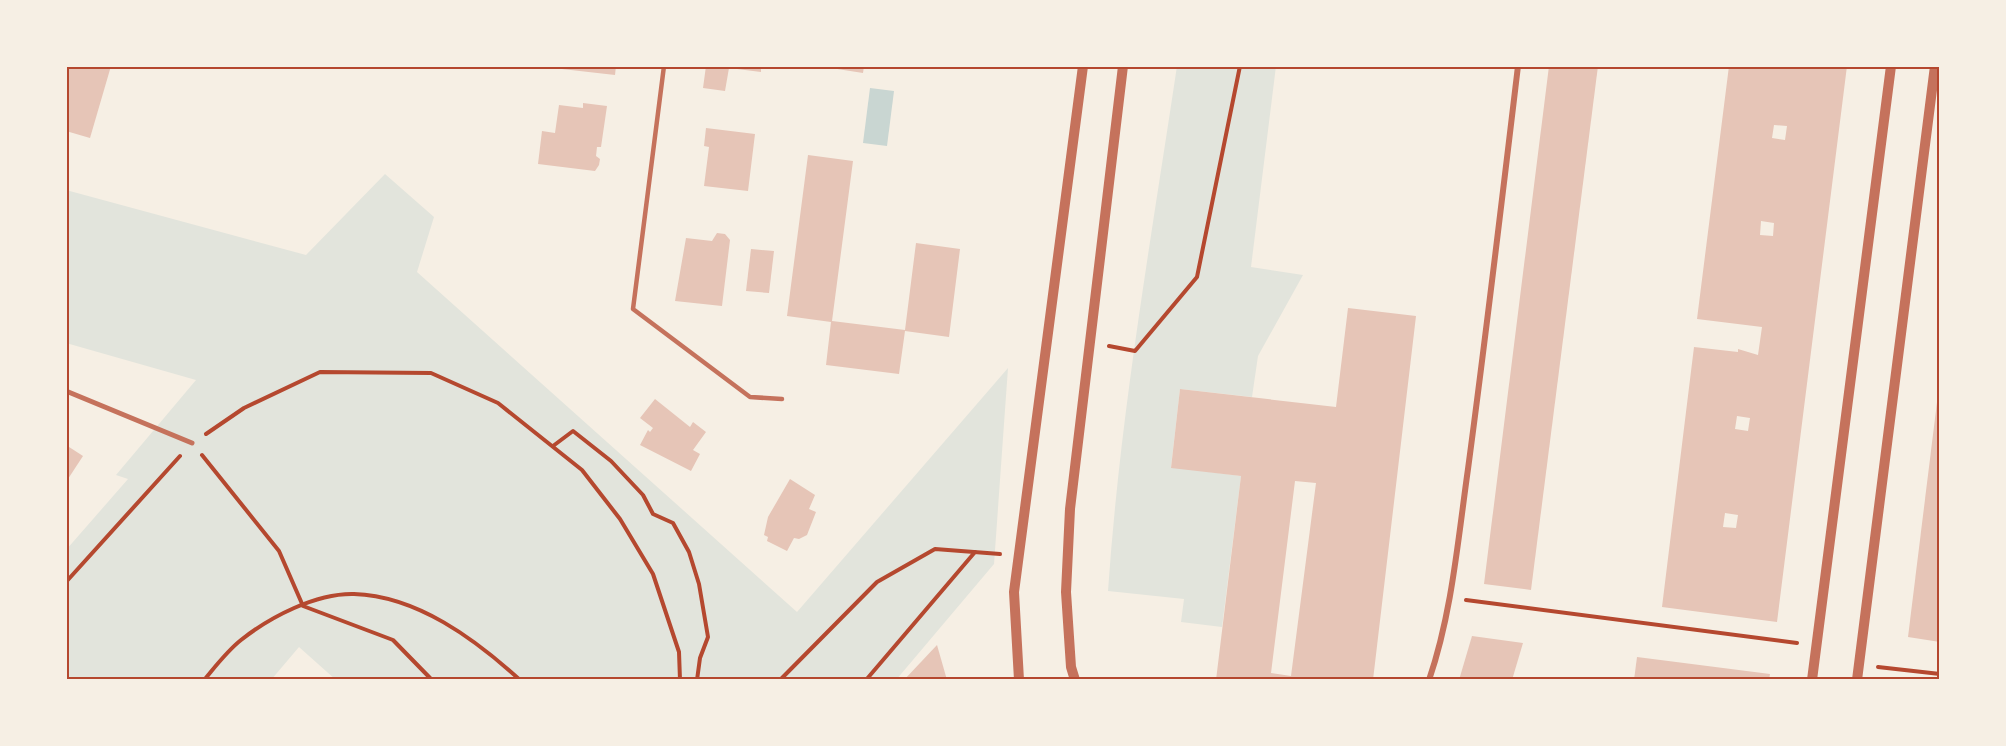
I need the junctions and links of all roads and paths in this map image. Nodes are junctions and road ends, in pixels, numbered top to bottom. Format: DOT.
graph roads {
  1 [pos="664,66"];
  2 [pos="1083,66"];
  3 [pos="1123,66"];
  4 [pos="1240,66"];
  5 [pos="1518,66"];
  6 [pos="1891,66"];
  7 [pos="1935,66"];
  8 [pos="1135,351"];
  9 [pos="66,391"];
  10 [pos="782,399"];
  11 [pos="192,443"];
  12 [pos="553,446"];
  13 [pos="66,582"];
  14 [pos="1449,598"];
  15 [pos="303,606"];
  16 [pos="1818,645"];
  17 [pos="1926,673"];
  18 [pos="1940,674"];
  19 [pos="204,680"];
  20 [pos="432,680"];
  21 [pos="520,680"];
  22 [pos="680,680"];
  23 [pos="697,680"];
  24 [pos="780,680"];
  25 [pos="866,680"];
  26 [pos="1019,680"];
  27 [pos="1075,680"];
  28 [pos="1429,680"];
  29 [pos="1812,680"];
  30 [pos="1857,680"];
  1 -- 10 [label="lane"];
  2 -- 26 [label="street"];
  3 -- 27 [label="street"];
  4 -- 8 [label="path"];
  5 -- 14 [label="street"];
  6 -- 16 [label="street"];
  7 -- 30 [label="street"];
  9 -- 11 [label="street"];
  11 -- 12 [label="path"];
  11 -- 13 [label="path"];
  11 -- 15 [label="path"];
  12 -- 22 [label="path"];
  12 -- 23 [label="path"];
  14 -- 16 [label="path"];
  14 -- 28 [label="street"];
  15 -- 19 [label="path"];
  15 -- 20 [label="path"];
  15 -- 21 [label="path"];
  16 -- 29 [label="street"];
  17 -- 18 [label="path"];
  24 -- 25 [label="path"];
}
